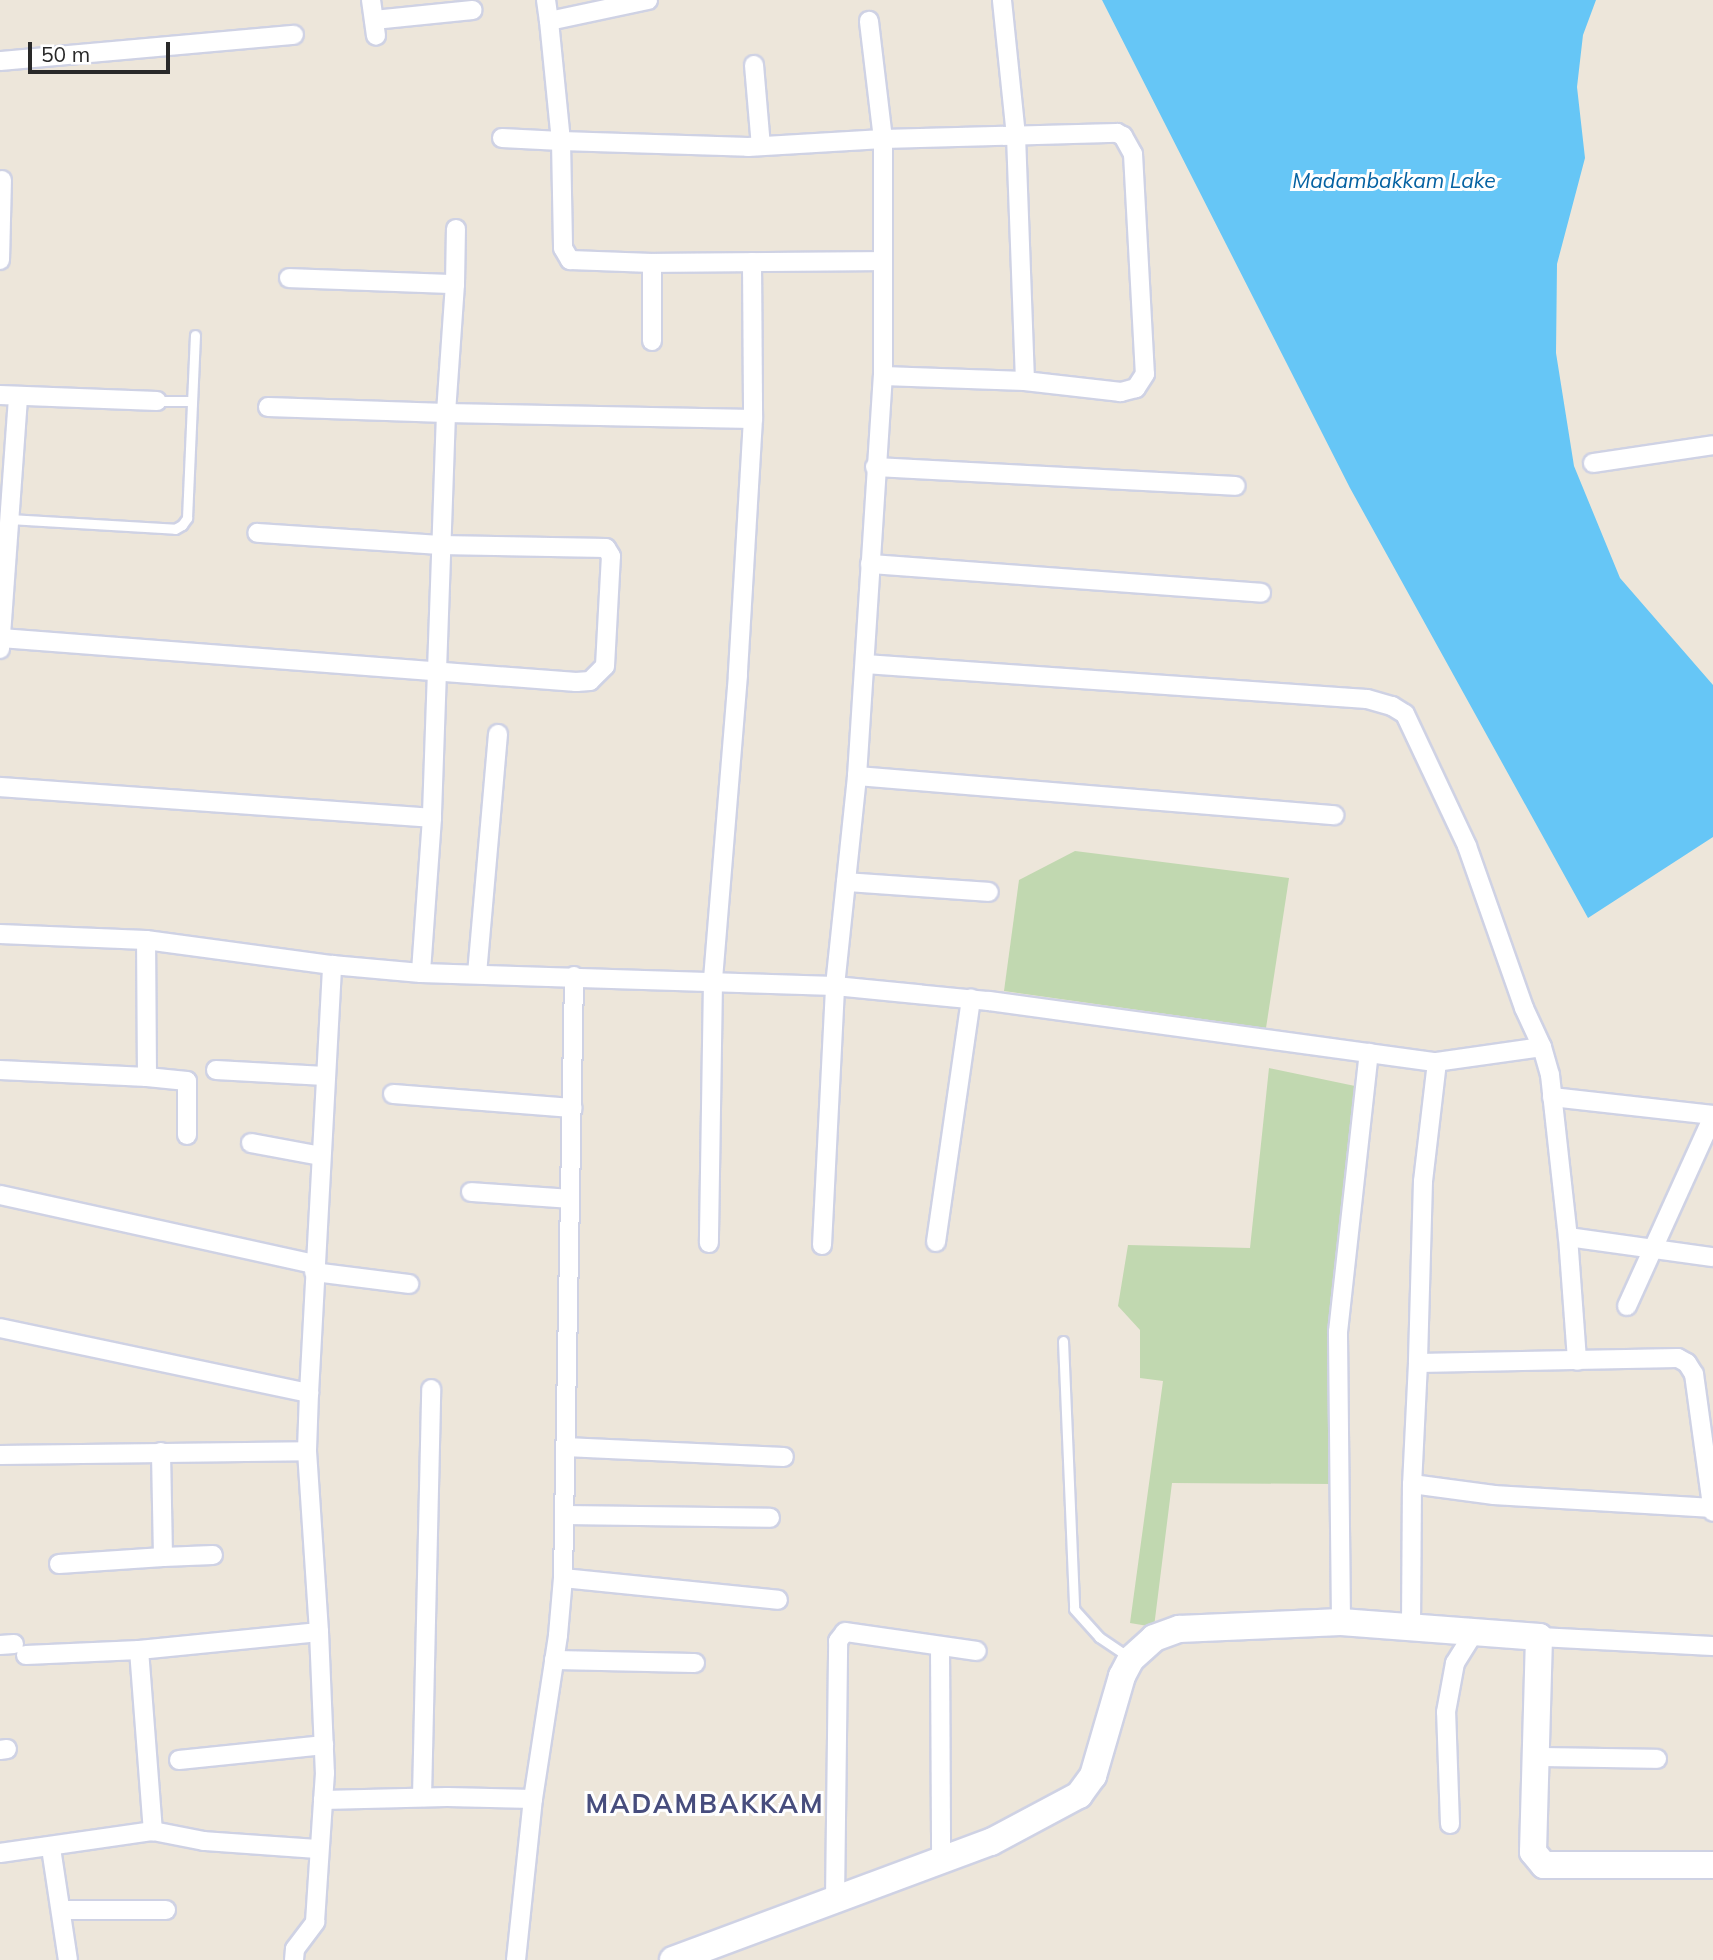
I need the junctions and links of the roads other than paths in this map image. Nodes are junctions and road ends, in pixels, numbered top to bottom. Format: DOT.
graph roads {
  1 [pos="371,0"];
  2 [pos="545,0"];
  3 [pos="649,0"];
  4 [pos="1002,0"];
  5 [pos="472,10"];
  6 [pos="549,21"];
  7 [pos="869,21"];
  8 [pos="293,35"];
  9 [pos="0,61"];
  10 [pos="754,65"];
  11 [pos="1016,136"];
  12 [pos="502,138"];
  13 [pos="883,139"];
  14 [pos="561,141"];
  15 [pos="761,146"];
  16 [pos="2,180"];
  17 [pos="456,229"];
  18 [pos="0,260"];
  19 [pos="881,261"];
  20 [pos="752,262"];
  21 [pos="652,264"];
  22 [pos="289,278"];
  23 [pos="455,284"];
  24 [pos="195,335"];
  25 [pos="652,341"];
  26 [pos="883,376"];
  27 [pos="1024,381"];
  28 [pos="9,396"];
  29 [pos="157,401"];
  30 [pos="192,401"];
  31 [pos="268,407"];
  32 [pos="446,413"];
  33 [pos="753,419"];
  34 [pos="1713,445"];
  35 [pos="1593,463"];
  36 [pos="875,467"];
  37 [pos="1236,486"];
  38 [pos="9,519"];
  39 [pos="257,533"];
  40 [pos="440,545"];
  41 [pos="870,564"];
  42 [pos="1261,593"];
  43 [pos="1,638"];
  44 [pos="0,649"];
  45 [pos="865,664"];
  46 [pos="436,671"];
  47 [pos="498,734"];
  48 [pos="857,776"];
  49 [pos="0,787"];
  50 [pos="1334,816"];
  51 [pos="432,818"];
  52 [pos="846,883"];
  53 [pos="989,892"];
  54 [pos="0,934"];
  55 [pos="146,940"];
  56 [pos="332,965"];
  57 [pos="421,973"];
  58 [pos="477,974"];
  59 [pos="574,976"];
  60 [pos="713,981"];
  61 [pos="835,986"];
  62 [pos="971,999"];
  63 [pos="1542,1047"];
  64 [pos="1369,1053"];
  65 [pos="1437,1062"];
  66 [pos="0,1070"];
  67 [pos="216,1070"];
  68 [pos="325,1076"];
  69 [pos="147,1077"];
  70 [pos="393,1094"];
  71 [pos="1552,1097"];
  72 [pos="572,1108"];
  73 [pos="1713,1115"];
  74 [pos="187,1135"];
  75 [pos="251,1143"];
  76 [pos="321,1156"];
  77 [pos="471,1192"];
  78 [pos="0,1195"];
  79 [pos="570,1199"];
  80 [pos="1568,1237"];
  81 [pos="936,1242"];
  82 [pos="709,1243"];
  83 [pos="822,1245"];
  84 [pos="1652,1249"];
  85 [pos="1713,1257"];
  86 [pos="314,1268"];
  87 [pos="409,1284"];
  88 [pos="1627,1306"];
  89 [pos="0,1328"];
  90 [pos="1063,1342"];
  91 [pos="1577,1361"];
  92 [pos="1418,1363"];
  93 [pos="431,1389"];
  94 [pos="309,1393"];
  95 [pos="565,1447"];
  96 [pos="307,1451"];
  97 [pos="162,1452"];
  98 [pos="0,1455"];
  99 [pos="784,1457"];
  100 [pos="1412,1485"];
  101 [pos="1713,1510"];
  102 [pos="565,1515"];
  103 [pos="770,1518"];
  104 [pos="213,1555"];
  105 [pos="163,1557"];
  106 [pos="59,1564"];
  107 [pos="563,1578"];
  108 [pos="778,1600"];
  109 [pos="1341,1622"];
  110 [pos="1411,1626"];
  111 [pos="319,1632"];
  112 [pos="1474,1632"];
  113 [pos="1539,1637"];
  114 [pos="940,1646"];
  115 [pos="1713,1646"];
  116 [pos="13,1648"];
  117 [pos="139,1650"];
  118 [pos="977,1651"];
  119 [pos="1131,1659"];
  120 [pos="554,1660"];
  121 [pos="695,1663"];
  122 [pos="324,1745"];
  123 [pos="1536,1757"];
  124 [pos="1657,1759"];
  125 [pos="179,1760"];
  126 [pos="422,1797"];
  127 [pos="533,1799"];
  128 [pos="323,1800"];
  129 [pos="1450,1824"];
  130 [pos="153,1831"];
  131 [pos="51,1848"];
  132 [pos="319,1849"];
  133 [pos="0,1853"];
  134 [pos="941,1861"];
  135 [pos="1713,1865"];
  136 [pos="835,1900"];
  137 [pos="61,1910"];
  138 [pos="166,1910"];
  139 [pos="68,1960"];
  140 [pos="293,1960"];
  141 [pos="516,1960"];
  142 [pos="673,1960"];
  1 -- 5 [label="street"];
  2 -- 6 [label="street"];
  3 -- 6 [label="street"];
  4 -- 11 [label="street"];
  6 -- 14 [label="street"];
  7 -- 13 [label="street"];
  8 -- 9 [label="street"];
  10 -- 15 [label="street"];
  11 -- 13 [label="street"];
  11 -- 27 [label="street"];
  11 -- 27 [label="street"];
  12 -- 14 [label="street"];
  13 -- 15 [label="street"];
  13 -- 19 [label="street"];
  14 -- 15 [label="street"];
  14 -- 21 [label="street"];
  16 -- 18 [label="street"];
  17 -- 23 [label="street"];
  19 -- 20 [label="street"];
  19 -- 26 [label="street"];
  20 -- 21 [label="street"];
  20 -- 33 [label="street"];
  21 -- 25 [label="street"];
  22 -- 23 [label="street"];
  23 -- 32 [label="street"];
  24 -- 30 [label="lane"];
  26 -- 27 [label="street"];
  26 -- 36 [label="street"];
  28 -- 29 [label="street"];
  28 -- 38 [label="street"];
  29 -- 30 [label="lane"];
  30 -- 38 [label="lane"];
  31 -- 32 [label="street"];
  32 -- 33 [label="street"];
  32 -- 40 [label="street"];
  33 -- 60 [label="street"];
  34 -- 35 [label="street"];
  36 -- 37 [label="street"];
  36 -- 41 [label="street"];
  38 -- 43 [label="street"];
  39 -- 40 [label="street"];
  40 -- 46 [label="street"];
  40 -- 46 [label="street"];
  41 -- 42 [label="street"];
  41 -- 45 [label="street"];
  43 -- 44 [label="street"];
  43 -- 46 [label="street"];
  45 -- 48 [label="street"];
  45 -- 63 [label="street"];
  46 -- 51 [label="street"];
  47 -- 58 [label="street"];
  48 -- 50 [label="street"];
  48 -- 52 [label="street"];
  49 -- 51 [label="street"];
  51 -- 57 [label="street"];
  52 -- 53 [label="street"];
  52 -- 61 [label="street"];
  54 -- 55 [label="street"];
  55 -- 56 [label="street"];
  55 -- 69 [label="street"];
  56 -- 57 [label="street"];
  56 -- 68 [label="street"];
  57 -- 58 [label="street"];
  58 -- 59 [label="street"];
  59 -- 60 [label="street"];
  59 -- 72 [label="street"];
  60 -- 61 [label="street"];
  60 -- 82 [label="street"];
  61 -- 62 [label="street"];
  61 -- 83 [label="street"];
  62 -- 64 [label="street"];
  62 -- 81 [label="street"];
  63 -- 65 [label="street"];
  63 -- 71 [label="street"];
  64 -- 65 [label="street"];
  64 -- 109 [label="street"];
  65 -- 92 [label="street"];
  66 -- 69 [label="street"];
  67 -- 68 [label="street"];
  68 -- 76 [label="street"];
  69 -- 74 [label="street"];
  70 -- 72 [label="street"];
  71 -- 73 [label="street"];
  71 -- 80 [label="street"];
  72 -- 79 [label="street"];
  73 -- 84 [label="street"];
  75 -- 76 [label="street"];
  76 -- 86 [label="street"];
  77 -- 79 [label="street"];
  78 -- 86 [label="street"];
  79 -- 95 [label="street"];
  80 -- 84 [label="street"];
  80 -- 91 [label="street"];
  84 -- 85 [label="street"];
  84 -- 88 [label="street"];
  86 -- 87 [label="street"];
  86 -- 94 [label="street"];
  89 -- 94 [label="street"];
  90 -- 119 [label="lane"];
  91 -- 92 [label="street"];
  91 -- 101 [label="street"];
  92 -- 100 [label="street"];
  93 -- 126 [label="street"];
  94 -- 96 [label="street"];
  95 -- 99 [label="street"];
  95 -- 102 [label="street"];
  96 -- 97 [label="street"];
  96 -- 111 [label="street"];
  97 -- 98 [label="street"];
  97 -- 105 [label="street"];
  100 -- 101 [label="street"];
  100 -- 110 [label="street"];
  102 -- 103 [label="street"];
  102 -- 107 [label="street"];
  104 -- 105 [label="street"];
  105 -- 106 [label="street"];
  107 -- 108 [label="street"];
  107 -- 120 [label="street"];
  109 -- 110 [label="street"];
  109 -- 119 [label="street"];
  110 -- 112 [label="street"];
  111 -- 117 [label="street"];
  111 -- 122 [label="street"];
  112 -- 113 [label="street"];
  112 -- 129 [label="street"];
  113 -- 115 [label="street"];
  113 -- 123 [label="street"];
  114 -- 118 [label="street"];
  114 -- 134 [label="street"];
  114 -- 136 [label="street"];
  116 -- 117 [label="street"];
  117 -- 130 [label="street"];
  119 -- 134 [label="street"];
  120 -- 121 [label="street"];
  120 -- 127 [label="street"];
  122 -- 125 [label="street"];
  122 -- 128 [label="street"];
  123 -- 124 [label="street"];
  123 -- 135 [label="street"];
  126 -- 127 [label="street"];
  126 -- 128 [label="street"];
  127 -- 141 [label="street"];
  128 -- 132 [label="street"];
  130 -- 131 [label="street"];
  130 -- 132 [label="street"];
  131 -- 133 [label="street"];
  131 -- 137 [label="street"];
  132 -- 140 [label="street"];
  134 -- 136 [label="street"];
  136 -- 142 [label="street"];
  137 -- 138 [label="street"];
  137 -- 139 [label="street"];
}
